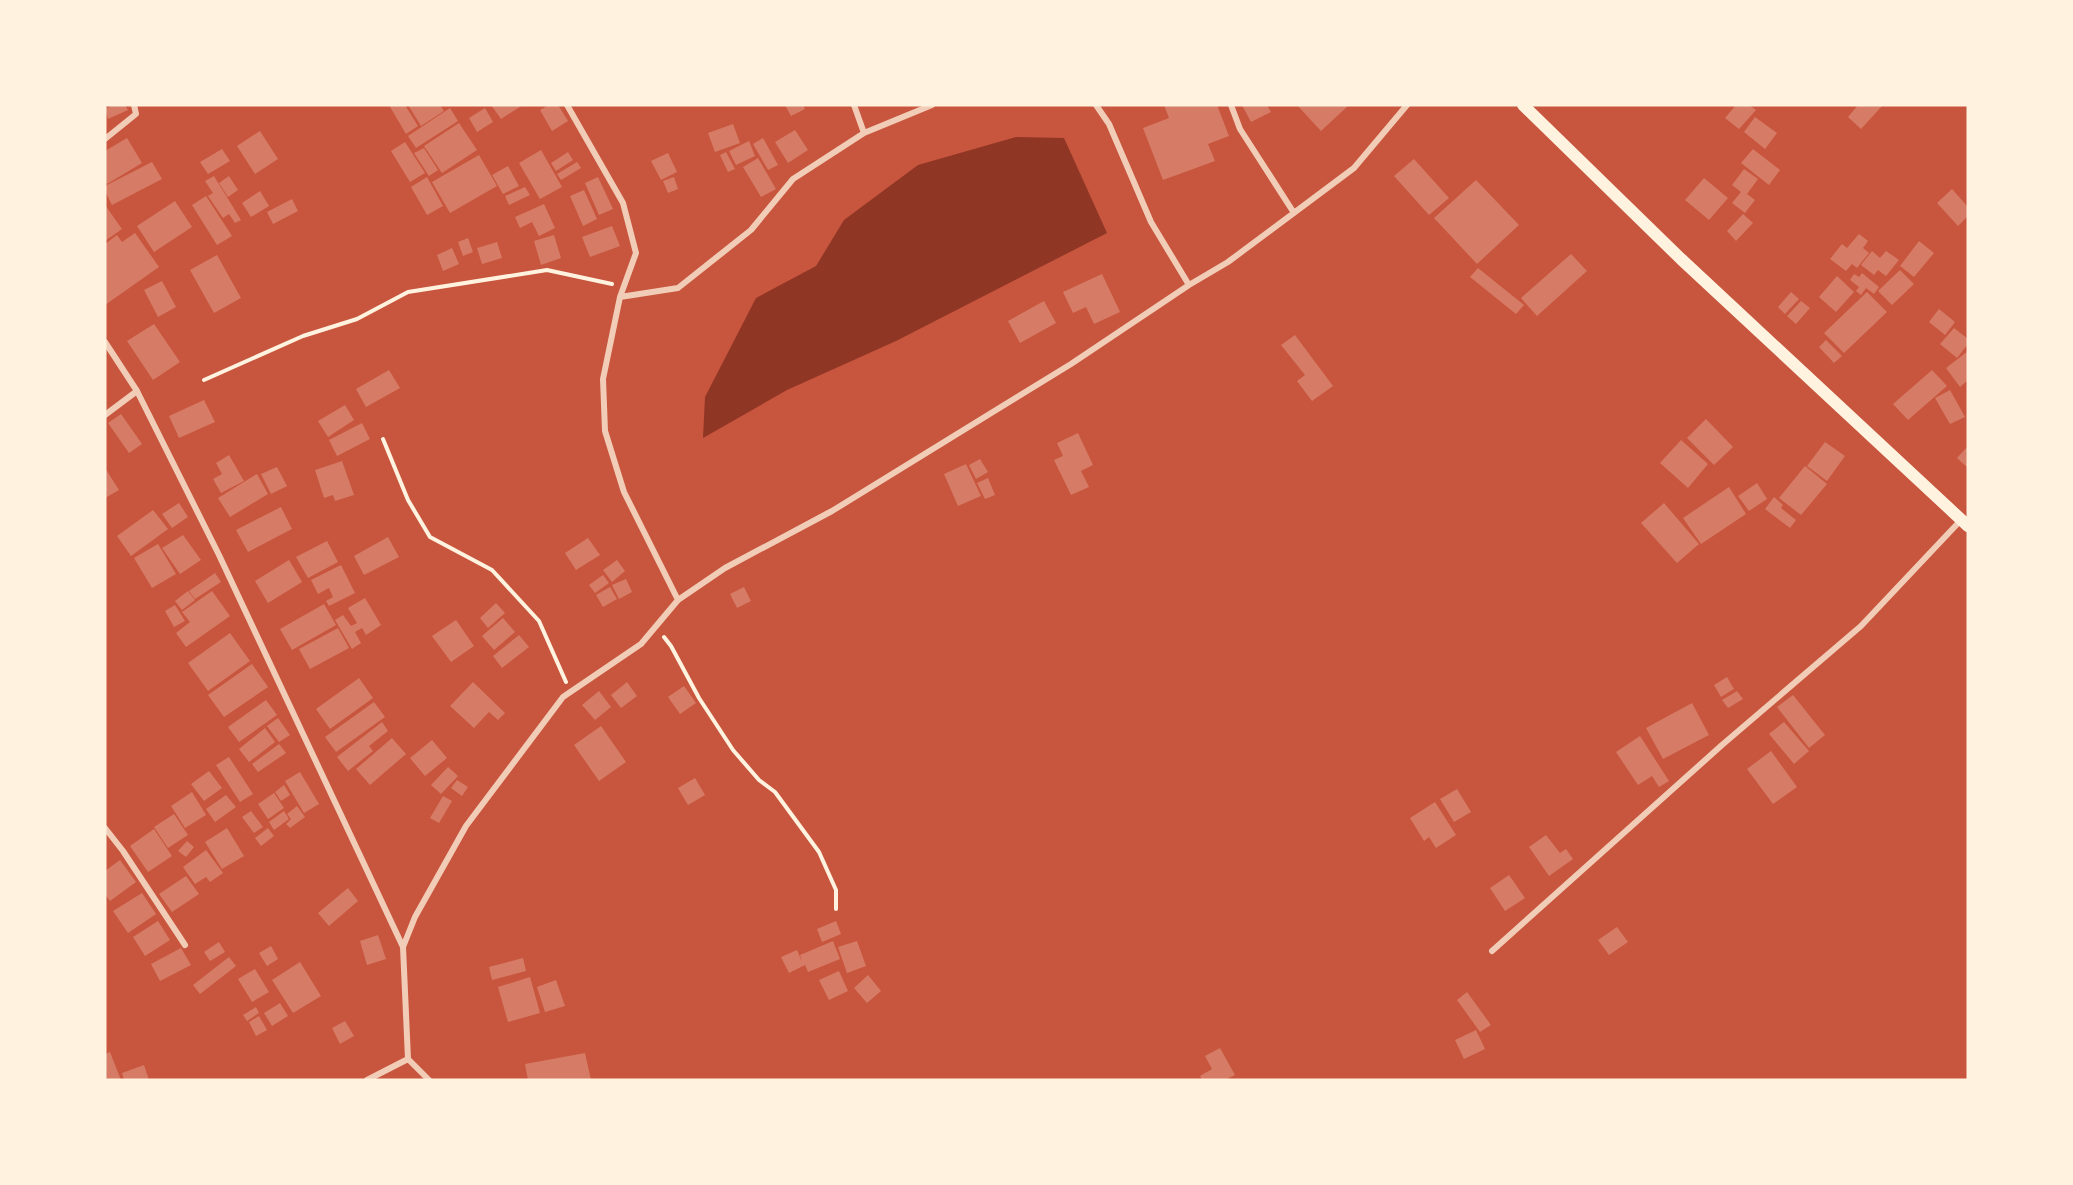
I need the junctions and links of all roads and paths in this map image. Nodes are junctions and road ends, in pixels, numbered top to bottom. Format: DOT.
graph roads {
  1 [pos="134,105"];
  2 [pos="567,105"];
  3 [pos="854,105"];
  4 [pos="932,105"];
  5 [pos="1096,105"];
  6 [pos="1231,105"];
  7 [pos="1407,105"];
  8 [pos="1523,105"];
  9 [pos="864,133"];
  10 [pos="105,139"];
  11 [pos="1294,213"];
  12 [pos="1189,285"];
  13 [pos="624,286"];
  14 [pos="620,297"];
  15 [pos="105,342"];
  16 [pos="204,380"];
  17 [pos="137,391"];
  18 [pos="105,415"];
  19 [pos="383,439"];
  20 [pos="1965,523"];
  21 [pos="678,600"];
  22 [pos="656,626"];
  23 [pos="570,691"];
  24 [pos="105,828"];
  25 [pos="836,909"];
  26 [pos="184,945"];
  27 [pos="404,947"];
  28 [pos="1492,951"];
  29 [pos="408,1059"];
  30 [pos="367,1080"];
  31 [pos="429,1080"];
  1 -- 10 [label="street"];
  2 -- 13 [label="street"];
  3 -- 9 [label="street"];
  4 -- 9 [label="street"];
  5 -- 12 [label="street"];
  6 -- 11 [label="street"];
  7 -- 11 [label="street"];
  8 -- 20 [label="main road"];
  9 -- 14 [label="street"];
  11 -- 12 [label="street"];
  12 -- 21 [label="street"];
  13 -- 14 [label="street"];
  13 -- 16 [label="path"];
  14 -- 21 [label="street"];
  15 -- 17 [label="street"];
  17 -- 18 [label="street"];
  17 -- 27 [label="street"];
  19 -- 23 [label="path"];
  20 -- 28 [label="street"];
  21 -- 22 [label="street"];
  22 -- 23 [label="street"];
  22 -- 25 [label="path"];
  23 -- 27 [label="street"];
  24 -- 26 [label="street"];
  27 -- 29 [label="street"];
  29 -- 30 [label="street"];
  29 -- 31 [label="street"];
}
